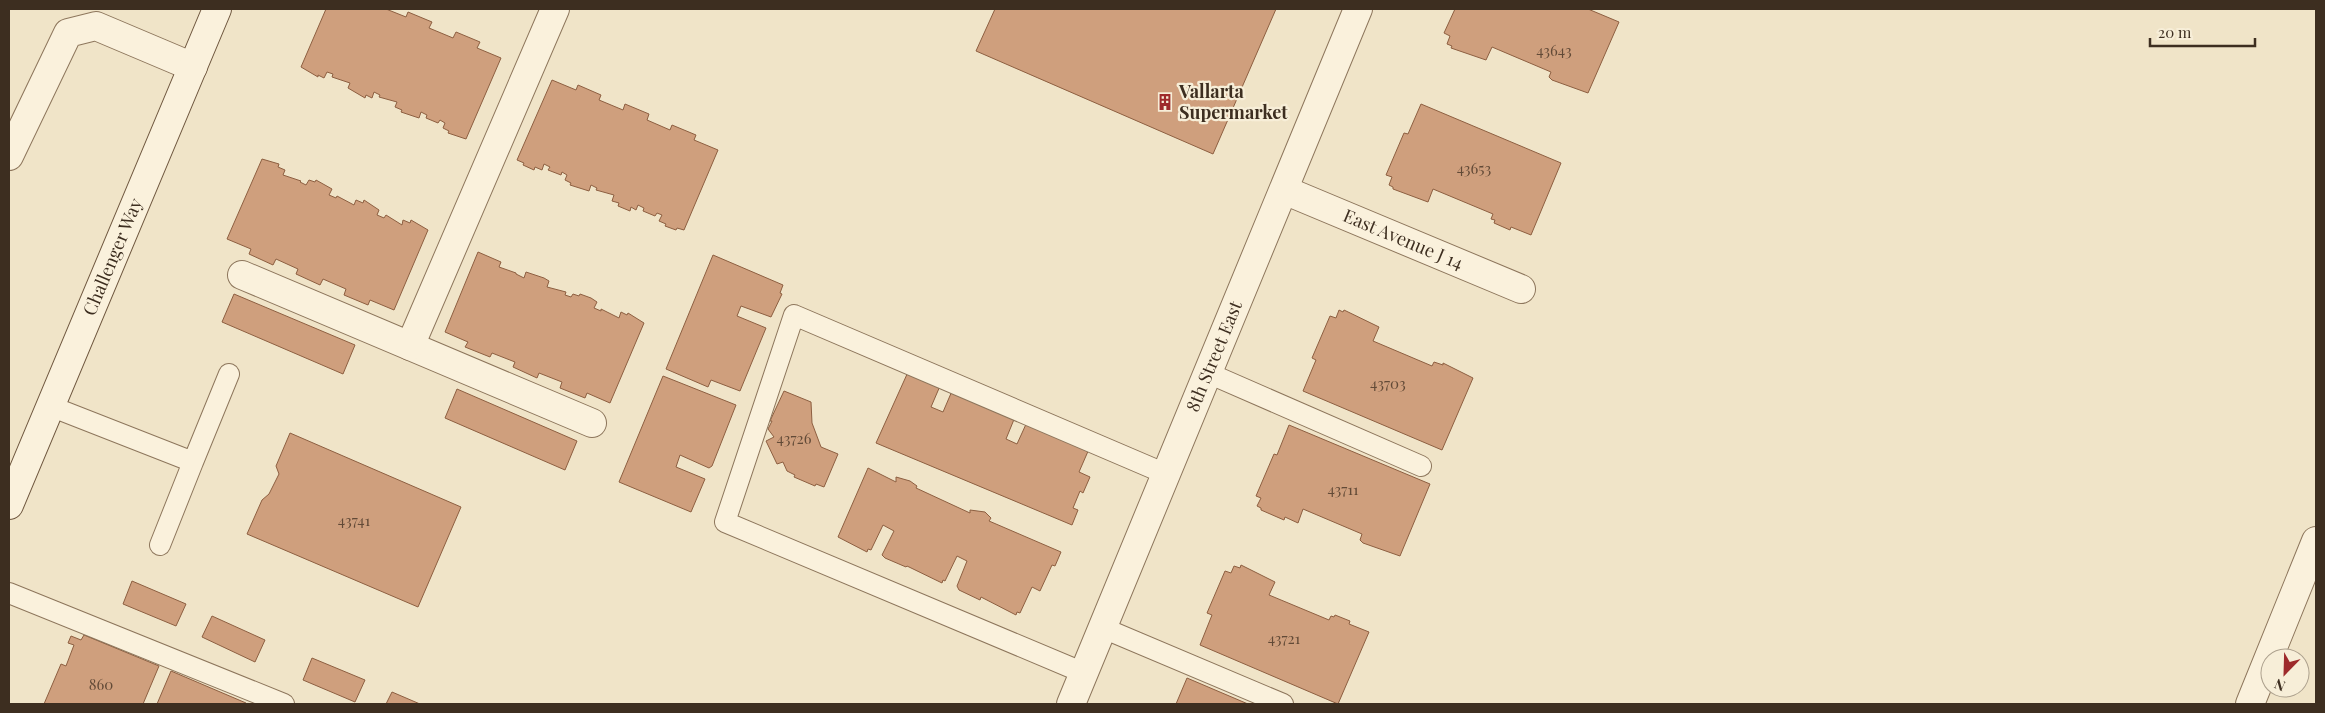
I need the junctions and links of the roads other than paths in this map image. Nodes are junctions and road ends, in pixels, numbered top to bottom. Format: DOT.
graph roads {
  1 [pos="217,9"];
  2 [pos="555,9"];
  3 [pos="1358,9"];
  4 [pos="193,67"];
  5 [pos="9,156"];
  6 [pos="1284,190"];
  7 [pos="242,275"];
  8 [pos="1521,289"];
  9 [pos="410,346"];
  10 [pos="1208,373"];
  11 [pos="229,374"];
  12 [pos="50,406"];
  13 [pos="592,423"];
  14 [pos="193,462"];
  15 [pos="1421,466"];
  16 [pos="1166,474"];
  17 [pos="9,505"];
  18 [pos="2316,541"];
  19 [pos="160,545"];
  20 [pos="9,593"];
  21 [pos="1103,628"];
  22 [pos="1084,673"];
  23 [pos="284,704"];
  24 [pos="1071,704"];
  25 [pos="1283,704"];
  26 [pos="2250,704"];
  1 -- 4 [label="street, Challenger Way"];
  2 -- 9 [label="street"];
  3 -- 6 [label="street, 8th Street East"];
  4 -- 5 [label="street"];
  4 -- 12 [label="street, Challenger Way"];
  6 -- 8 [label="street, East Avenue J 14"];
  6 -- 10 [label="street, 8th Street East"];
  7 -- 9 [label="street"];
  9 -- 13 [label="street"];
  10 -- 15 [label="lane"];
  10 -- 16 [label="street, 8th Street East"];
  11 -- 14 [label="lane"];
  12 -- 14 [label="lane"];
  12 -- 17 [label="street, Challenger Way"];
  14 -- 19 [label="lane"];
  16 -- 21 [label="street, 8th Street East"];
  16 -- 22 [label="lane"];
  18 -- 26 [label="street"];
  20 -- 23 [label="lane"];
  21 -- 22 [label="street, 8th Street East"];
  21 -- 25 [label="lane"];
  22 -- 24 [label="street, 8th Street East"];
}
